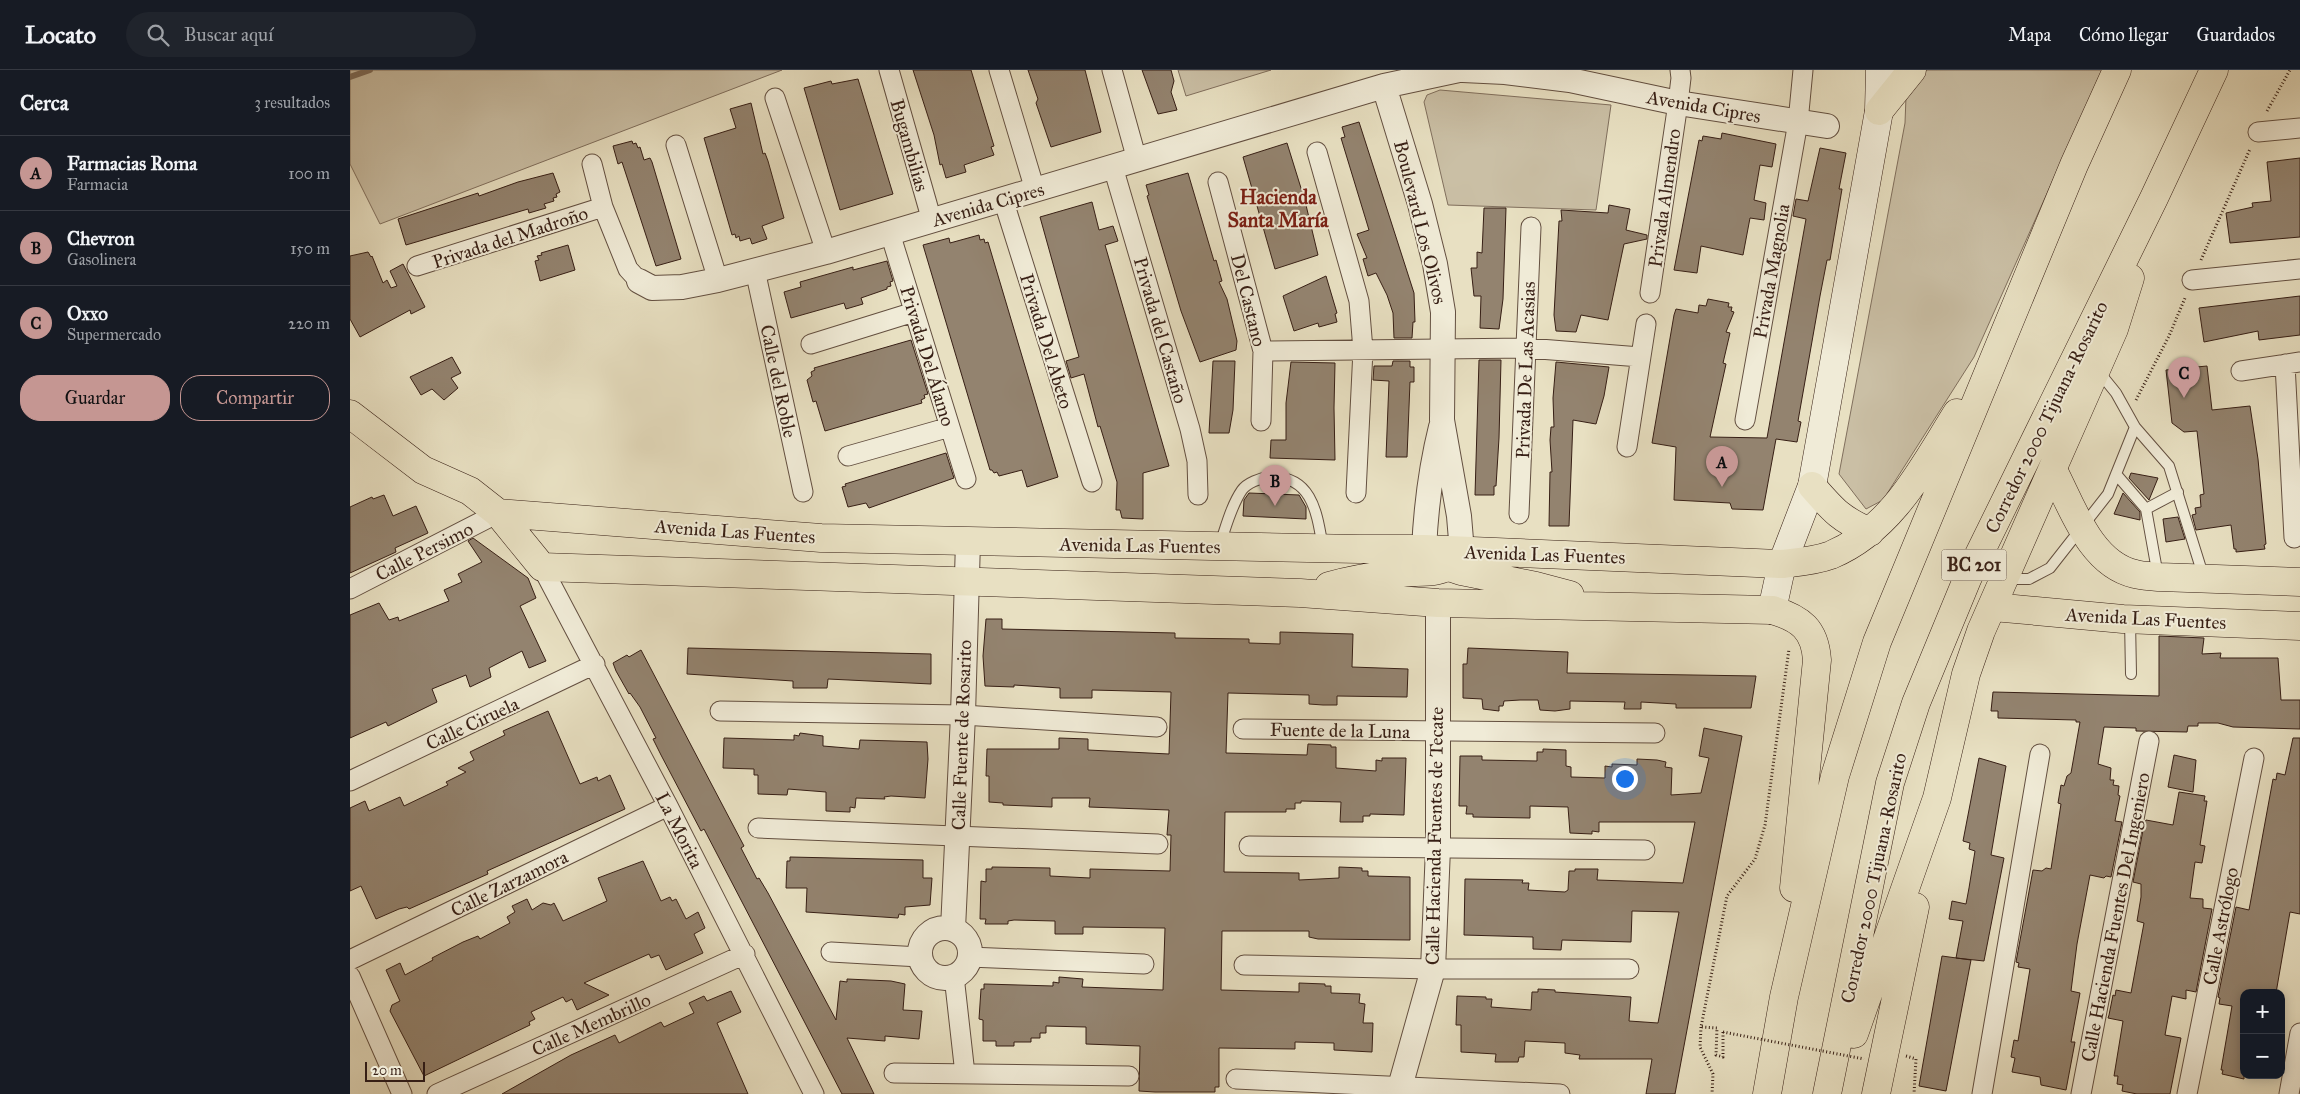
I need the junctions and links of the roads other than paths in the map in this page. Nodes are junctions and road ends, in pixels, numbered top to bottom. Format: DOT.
graph roads {
  1 [pos="889,70"];
  2 [pos="999,70"];
  3 [pos="1112,70"];
  4 [pos="1459,70"];
  5 [pos="1463,70"];
  6 [pos="1680,70"];
  7 [pos="1803,70"];
  8 [pos="1880,70"];
  9 [pos="1912,70"];
  10 [pos="2117,70"];
  11 [pos="2214,70"];
  12 [pos="1569,75"];
  13 [pos="1384,86"];
  14 [pos="775,98"];
  15 [pos="1678,103"];
  16 [pos="1879,111"];
  17 [pos="1798,122"];
  18 [pos="1827,126"];
  19 [pos="2300,128"];
  20 [pos="2258,132"];
  21 [pos="676,145"];
  22 [pos="1317,152"];
  23 [pos="1137,160"];
  24 [pos="592,164"];
  25 [pos="1113,167"];
  26 [pos="1218,182"];
  27 [pos="1035,190"];
  28 [pos="2154,198"];
  29 [pos="1003,199"];
  30 [pos="603,207"];
  31 [pos="932,221"];
  32 [pos="1531,227"];
  33 [pos="890,233"];
  34 [pos="826,252"];
  35 [pos="417,266"];
  36 [pos="2300,269"];
  37 [pos="755,270"];
  38 [pos="718,280"];
  39 [pos="2192,280"];
  40 [pos="639,281"];
  41 [pos="1650,292"];
  42 [pos="914,312"];
  43 [pos="1646,324"];
  44 [pos="811,344"];
  45 [pos="1527,348"];
  46 [pos="1442,349"];
  47 [pos="1363,350"];
  48 [pos="1263,351"];
  49 [pos="1996,354"];
  50 [pos="1640,356"];
  51 [pos="2292,363"];
  52 [pos="2096,369"];
  53 [pos="2241,371"];
  54 [pos="352,415"];
  55 [pos="1442,420"];
  56 [pos="1744,420"];
  57 [pos="1261,421"];
  58 [pos="950,427"];
  59 [pos="2135,427"];
  60 [pos="1627,447"];
  61 [pos="848,456"];
  62 [pos="2053,470"];
  63 [pos="2116,474"];
  64 [pos="966,479"];
  65 [pos="1092,482"];
  66 [pos="1812,486"];
  67 [pos="803,492"];
  68 [pos="2178,492"];
  69 [pos="1356,493"];
  70 [pos="1198,495"];
  71 [pos="2146,509"];
  72 [pos="498,513"];
  73 [pos="1519,514"];
  74 [pos="2083,528"];
  75 [pos="1870,532"];
  76 [pos="2294,538"];
  77 [pos="968,541"];
  78 [pos="1219,546"];
  79 [pos="1323,548"];
  80 [pos="1424,549"];
  81 [pos="1455,559"];
  82 [pos="1782,564"];
  83 [pos="542,567"];
  84 [pos="2159,576"];
  85 [pos="2204,578"];
  86 [pos="2003,579"];
  87 [pos="2300,582"];
  88 [pos="966,583"];
  89 [pos="350,589"];
  90 [pos="1300,593"];
  91 [pos="1438,604"];
  92 [pos="1608,606"];
  93 [pos="1993,607"];
  94 [pos="1772,610"];
  95 [pos="2130,620"];
  96 [pos="2300,626"];
  97 [pos="595,664"];
  98 [pos="2131,674"];
  99 [pos="720,711"];
  100 [pos="963,715"];
  101 [pos="1157,727"];
  102 [pos="1243,729"];
  103 [pos="1437,731"];
  104 [pos="1655,733"];
  105 [pos="2150,741"];
  106 [pos="2040,754"];
  107 [pos="2254,758"];
  108 [pos="350,781"];
  109 [pos="1937,798"];
  110 [pos="668,806"];
  111 [pos="758,828"];
  112 [pos="956,836"];
  113 [pos="1158,844"];
  114 [pos="1249,846"];
  115 [pos="1438,848"];
  116 [pos="1645,850"];
  117 [pos="953,929"];
  118 [pos="831,952"];
  119 [pos="745,954"];
  120 [pos="920,957"];
  121 [pos="969,957"];
  122 [pos="350,960"];
  123 [pos="1144,964"];
  124 [pos="1244,965"];
  125 [pos="1433,969"];
  126 [pos="1629,969"];
  127 [pos="350,976"];
  128 [pos="954,976"];
  129 [pos="1780,1025"];
  130 [pos="2300,1033"];
  131 [pos="894,1072"];
  132 [pos="965,1074"];
  133 [pos="1129,1076"];
  134 [pos="1236,1079"];
  135 [pos="1399,1090"];
  136 [pos="402,1094"];
  137 [pos="437,1094"];
  138 [pos="814,1094"];
  139 [pos="1560,1094"];
  140 [pos="1767,1094"];
  141 [pos="1827,1094"];
  142 [pos="1832,1094"];
  143 [pos="1876,1094"];
  144 [pos="1982,1094"];
  145 [pos="2081,1094"];
  146 [pos="2187,1094"];
  147 [pos="2289,1094"];
  1 -- 31 [label="street, Bugambilias"];
  2 -- 27 [label="street"];
  3 -- 23 [label="street"];
  4 -- 13 [label="street, Avenida Cipres"];
  5 -- 12 [label="street, Avenida Cipres"];
  6 -- 15 [label="street, Privada Almendro"];
  7 -- 17 [label="street, Privada Magnolia"];
  8 -- 16 [label="main road"];
  9 -- 16 [label="main road"];
  10 -- 49 [label="main road, BC 201"];
  11 -- 28 [label="main road, Corredor 2000 Tijuana-Rosarito / BC 201"];
  12 -- 15 [label="street, Avenida Cipres"];
  13 -- 23 [label="street, Avenida Cipres"];
  13 -- 46 [label="street, Boulevard Los Olivos"];
  14 -- 34 [label="street"];
  15 -- 17 [label="street, Avenida Cipres"];
  15 -- 41 [label="street, Privada Almendro"];
  16 -- 66 [label="main road"];
  17 -- 18 [label="street, Avenida Cipres"];
  17 -- 56 [label="street, Privada Magnolia"];
  19 -- 20 [label="street"];
  21 -- 38 [label="street"];
  22 -- 47 [label="street"];
  23 -- 25 [label="street, Avenida Cipres"];
  24 -- 30 [label="street, Avenida Cipres"];
  25 -- 27 [label="street, Avenida Cipres"];
  25 -- 70 [label="street, Privada del Castaño"];
  26 -- 48 [label="street, Del Castano"];
  27 -- 29 [label="street, Avenida Cipres"];
  28 -- 52 [label="main road"];
  28 -- 141 [label="main road, Corredor 2000 Tijuana-Rosarito / BC 201"];
  29 -- 31 [label="street, Avenida Cipres"];
  29 -- 65 [label="street, Privada Del Abeto"];
  30 -- 35 [label="street, Privada del Madroño"];
  30 -- 40 [label="street, Avenida Cipres"];
  31 -- 33 [label="street, Avenida Cipres"];
  32 -- 45 [label="street, Privada De Las Acasias"];
  33 -- 34 [label="street, Avenida Cipres"];
  33 -- 42 [label="street, Privada Del Álamo"];
  34 -- 37 [label="street, Avenida Cipres"];
  36 -- 39 [label="street"];
  37 -- 38 [label="street, Avenida Cipres"];
  37 -- 67 [label="street, Calle del Roble"];
  38 -- 40 [label="street, Avenida Cipres"];
  42 -- 44 [label="street"];
  42 -- 58 [label="street, Privada Del Álamo"];
  43 -- 50 [label="street"];
  45 -- 46 [label="street"];
  45 -- 50 [label="street"];
  45 -- 73 [label="street, Privada De Las Acasias"];
  46 -- 47 [label="street"];
  46 -- 55 [label="street, Boulevard Los Olivos"];
  47 -- 48 [label="street"];
  47 -- 69 [label="street"];
  48 -- 57 [label="street, Del Castano"];
  49 -- 75 [label="main road, Avenida Las Fuentes"];
  49 -- 129 [label="main road, BC 201"];
  50 -- 60 [label="street"];
  51 -- 53 [label="street"];
  51 -- 76 [label="street"];
  52 -- 59 [label="lane"];
  52 -- 62 [label="main road"];
  54 -- 72 [label="main road"];
  55 -- 80 [label="street, Boulevard Los Olivos"];
  55 -- 81 [label="street, Boulevard Los Olivos"];
  58 -- 61 [label="street"];
  58 -- 64 [label="street, Privada Del Álamo"];
  59 -- 63 [label="lane"];
  59 -- 68 [label="lane"];
  62 -- 74 [label="main road"];
  62 -- 86 [label="main road"];
  63 -- 71 [label="lane"];
  63 -- 74 [label="lane"];
  66 -- 75 [label="main road"];
  66 -- 82 [label="main road"];
  68 -- 71 [label="lane"];
  68 -- 85 [label="lane"];
  71 -- 84 [label="lane"];
  72 -- 77 [label="main road, Avenida Las Fuentes"];
  72 -- 83 [label="main road"];
  72 -- 89 [label="street, Calle Persimo"];
  74 -- 84 [label="main road"];
  74 -- 86 [label="lane"];
  75 -- 82 [label="main road, Avenida Las Fuentes"];
  77 -- 78 [label="main road, Avenida Las Fuentes"];
  77 -- 88 [label="street, Calle Fuente de Rosarito"];
  78 -- 79 [label="main road, Avenida Las Fuentes"];
  78 -- 79 [label="lane"];
  79 -- 80 [label="main road, Avenida Las Fuentes"];
  80 -- 81 [label="main road, Avenida Las Fuentes"];
  81 -- 82 [label="main road, Avenida Las Fuentes"];
  81 -- 90 [label="main road"];
  81 -- 92 [label="main road"];
  82 -- 94 [label="main road"];
  83 -- 88 [label="main road"];
  83 -- 97 [label="street, La Morita"];
  84 -- 85 [label="main road"];
  85 -- 87 [label="main road"];
  86 -- 93 [label="main road"];
  88 -- 90 [label="main road"];
  88 -- 100 [label="street, Calle Fuente de Rosarito"];
  90 -- 91 [label="main road"];
  91 -- 92 [label="main road"];
  91 -- 103 [label="street, Calle Hacienda Fuentes de Tecate"];
  92 -- 94 [label="main road"];
  93 -- 95 [label="main road, Avenida Las Fuentes"];
  93 -- 109 [label="main road"];
  94 -- 129 [label="main road"];
  95 -- 96 [label="main road, Avenida Las Fuentes"];
  95 -- 98 [label="lane"];
  97 -- 108 [label="street, Calle Ciruela"];
  97 -- 110 [label="street, La Morita"];
  99 -- 100 [label="street"];
  100 -- 101 [label="street"];
  100 -- 112 [label="street, Calle Fuente de Rosarito"];
  102 -- 103 [label="street, Fuente de la Luna"];
  103 -- 104 [label="street, Fuente de la Luna"];
  103 -- 115 [label="street, Calle Hacienda Fuentes de Tecate"];
  105 -- 145 [label="street, Calle Hacienda Fuentes Del Ingeniero"];
  106 -- 144 [label="street"];
  107 -- 146 [label="street, Calle Astrólogo"];
  109 -- 142 [label="main road"];
  109 -- 143 [label="main road"];
  110 -- 119 [label="street, La Morita"];
  110 -- 122 [label="street, Calle Zarzamora"];
  111 -- 112 [label="street"];
  112 -- 113 [label="street"];
  112 -- 117 [label="street, Calle Fuente de Rosarito"];
  114 -- 115 [label="street"];
  115 -- 116 [label="street"];
  115 -- 125 [label="street, Calle Hacienda Fuentes de Tecate"];
  117 -- 120 [label="street"];
  117 -- 121 [label="street"];
  118 -- 120 [label="street"];
  119 -- 137 [label="street, Calle Membrillo"];
  119 -- 138 [label="street, La Morita"];
  120 -- 128 [label="street"];
  121 -- 123 [label="street"];
  121 -- 128 [label="street"];
  124 -- 125 [label="street"];
  125 -- 126 [label="street"];
  125 -- 135 [label="street, Calle Hacienda Fuentes de Tecate"];
  127 -- 136 [label="street"];
  128 -- 132 [label="street"];
  129 -- 140 [label="main road, BC 201"];
  130 -- 147 [label="street"];
  131 -- 132 [label="street"];
  132 -- 133 [label="street"];
  134 -- 135 [label="street"];
  135 -- 139 [label="street"];
}
